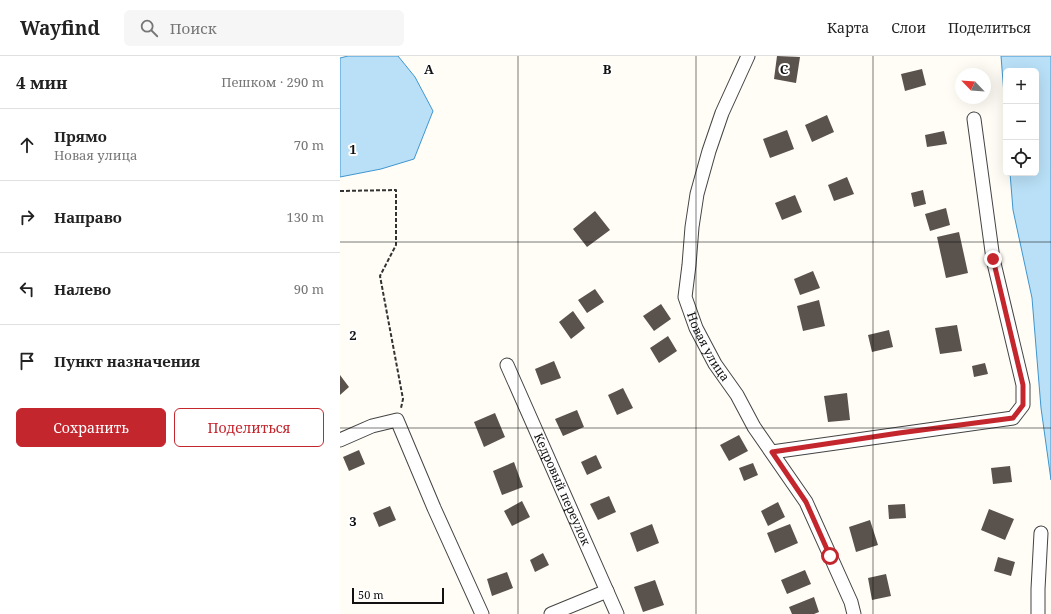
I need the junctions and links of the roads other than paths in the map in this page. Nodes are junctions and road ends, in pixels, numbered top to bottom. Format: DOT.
graph roads {
  1 [pos="748,56"];
  2 [pos="974,119"];
  3 [pos="506,365"];
  4 [pos="340,440"];
  5 [pos="772,452"];
  6 [pos="1041,533"];
  7 [pos="607,591"];
  8 [pos="482,614"];
  9 [pos="551,614"];
  10 [pos="617,614"];
  11 [pos="854,614"];
  12 [pos="1038,614"];
  1 -- 5 [label="street, Новая улица"];
  2 -- 5 [label="street"];
  3 -- 7 [label="street, Кедровый переулок"];
  4 -- 8 [label="street"];
  5 -- 11 [label="street, Новая улица"];
  6 -- 12 [label="street"];
  7 -- 9 [label="street"];
  7 -- 10 [label="street, Кедровый переулок"];
}
